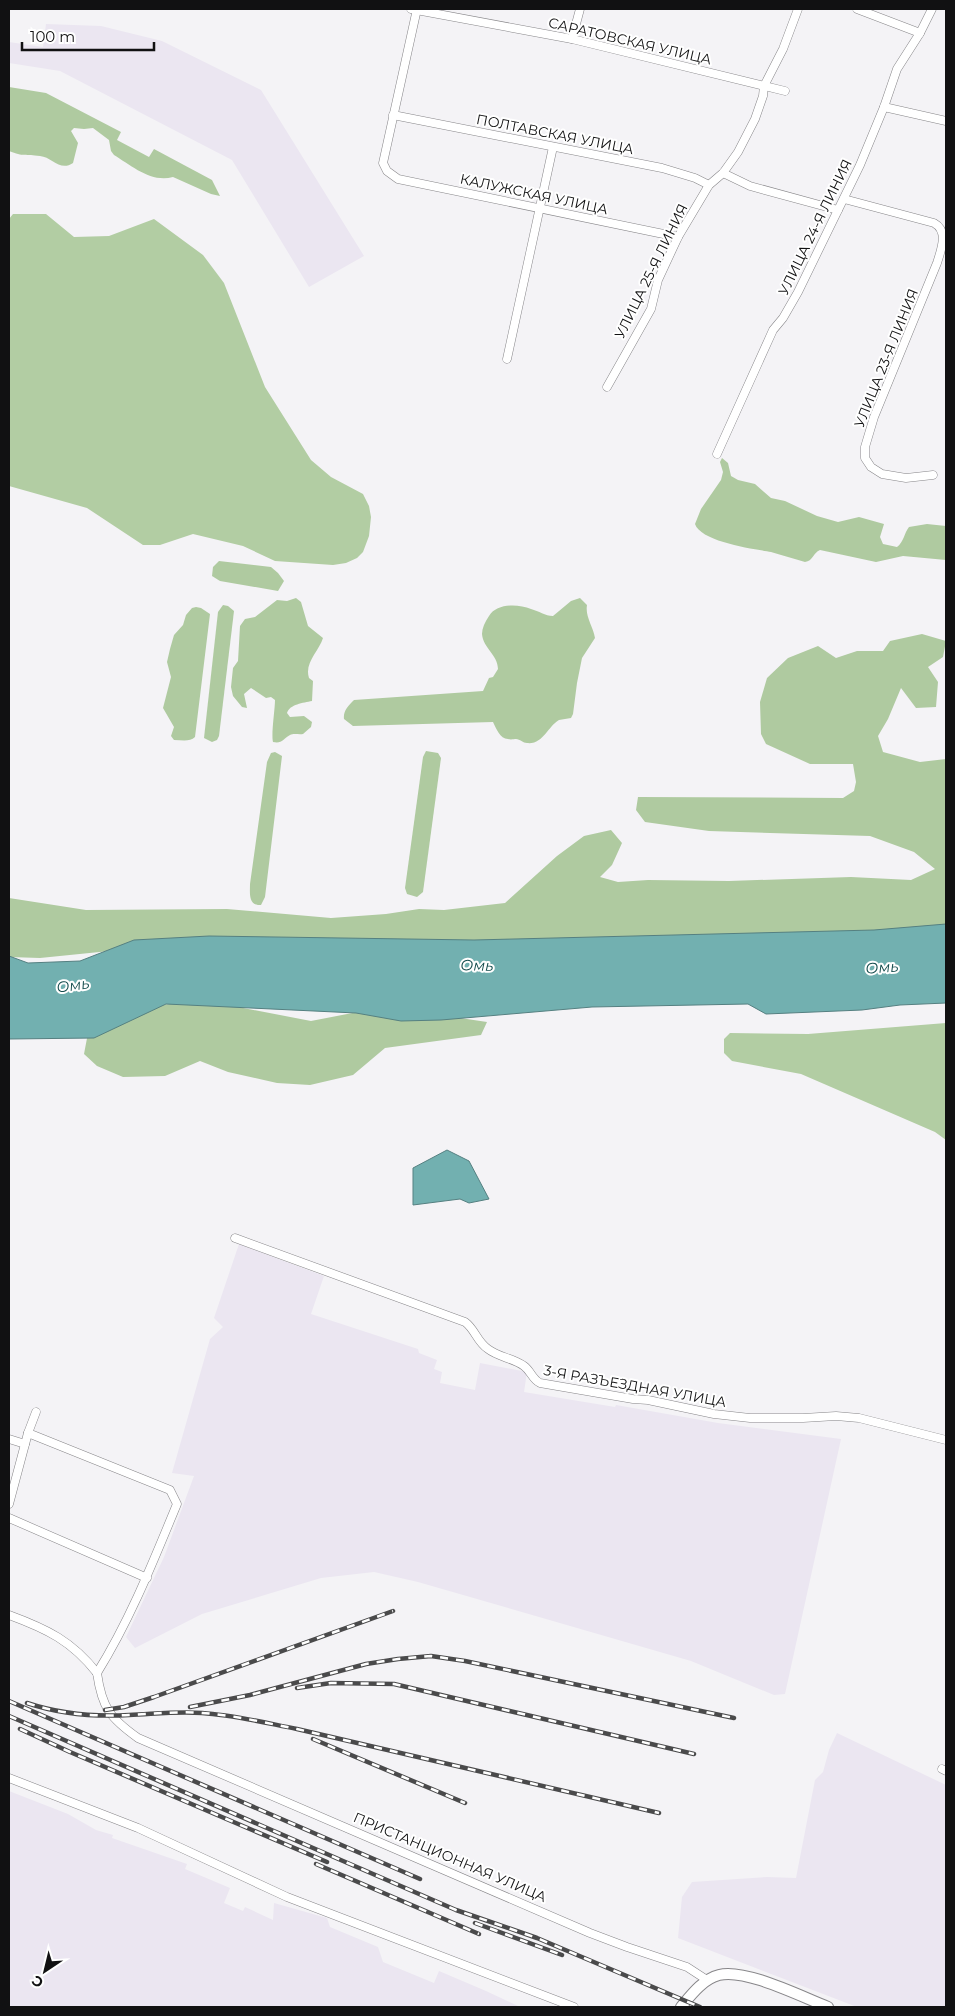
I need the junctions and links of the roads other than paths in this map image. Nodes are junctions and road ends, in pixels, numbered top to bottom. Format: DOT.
graph roads {
  1 [pos="415,9"];
  2 [pos="580,9"];
  3 [pos="798,9"];
  4 [pos="857,9"];
  5 [pos="932,9"];
  6 [pos="920,33"];
  7 [pos="572,39"];
  8 [pos="764,86"];
  9 [pos="785,92"];
  10 [pos="884,107"];
  11 [pos="393,115"];
  12 [pos="946,121"];
  13 [pos="553,147"];
  14 [pos="723,173"];
  15 [pos="709,185"];
  16 [pos="844,198"];
  17 [pos="541,208"];
  18 [pos="838,210"];
  19 [pos="678,237"];
  20 [pos="507,359"];
  21 [pos="607,387"];
  22 [pos="717,454"];
  23 [pos="933,475"];
  24 [pos="235,1238"];
  25 [pos="36,1412"];
  26 [pos="28,1433"];
  27 [pos="9,1438"];
  28 [pos="946,1440"];
  29 [pos="25,1444"];
  30 [pos="9,1504"];
  31 [pos="9,1518"];
  32 [pos="146,1578"];
  33 [pos="9,1615"];
  34 [pos="97,1674"];
  35 [pos="9,1778"];
  36 [pos="707,1980"];
  37 [pos="574,2007"];
  38 [pos="681,2007"];
  39 [pos="828,2007"];
  1 -- 7 [label="street, САРАТОВСКАЯ УЛИЦА"];
  1 -- 11 [label="street"];
  2 -- 7 [label="street"];
  3 -- 8 [label="street, УЛИЦА 25-Я ЛИНИЯ"];
  4 -- 6 [label="street"];
  5 -- 6 [label="street, УЛИЦА 24-Я ЛИНИЯ"];
  6 -- 10 [label="street, УЛИЦА 24-Я ЛИНИЯ"];
  7 -- 8 [label="street, САРАТОВСКАЯ УЛИЦА"];
  8 -- 9 [label="street, САРАТОВСКАЯ УЛИЦА"];
  8 -- 14 [label="street, УЛИЦА 25-Я ЛИНИЯ"];
  10 -- 12 [label="street"];
  10 -- 16 [label="street, УЛИЦА 24-Я ЛИНИЯ"];
  11 -- 13 [label="street, ПОЛТАВСКАЯ УЛИЦА"];
  11 -- 17 [label="street, КАЛУЖСКАЯ УЛИЦА"];
  13 -- 15 [label="street, ПОЛТАВСКАЯ УЛИЦА"];
  13 -- 17 [label="street"];
  14 -- 15 [label="street, УЛИЦА 25-Я ЛИНИЯ"];
  14 -- 18 [label="street"];
  15 -- 19 [label="street, УЛИЦА 25-Я ЛИНИЯ"];
  16 -- 18 [label="street, УЛИЦА 24-Я ЛИНИЯ"];
  16 -- 23 [label="street, УЛИЦА 23-Я ЛИНИЯ"];
  17 -- 19 [label="street, КАЛУЖСКАЯ УЛИЦА"];
  17 -- 20 [label="street"];
  18 -- 22 [label="street, УЛИЦА 24-Я ЛИНИЯ"];
  19 -- 21 [label="street, УЛИЦА 25-Я ЛИНИЯ"];
  24 -- 28 [label="street, 3-Я РАЗЪЕЗДНАЯ УЛИЦА"];
  25 -- 26 [label="street"];
  26 -- 29 [label="street"];
  26 -- 32 [label="street"];
  27 -- 29 [label="street"];
  29 -- 30 [label="street"];
  31 -- 32 [label="street"];
  32 -- 34 [label="street"];
  33 -- 34 [label="street"];
  34 -- 36 [label="street, ПРИСТАНЦИОННАЯ УЛИЦА"];
  35 -- 37 [label="street"];
  36 -- 38 [label="main road"];
  36 -- 39 [label="main road"];
}
